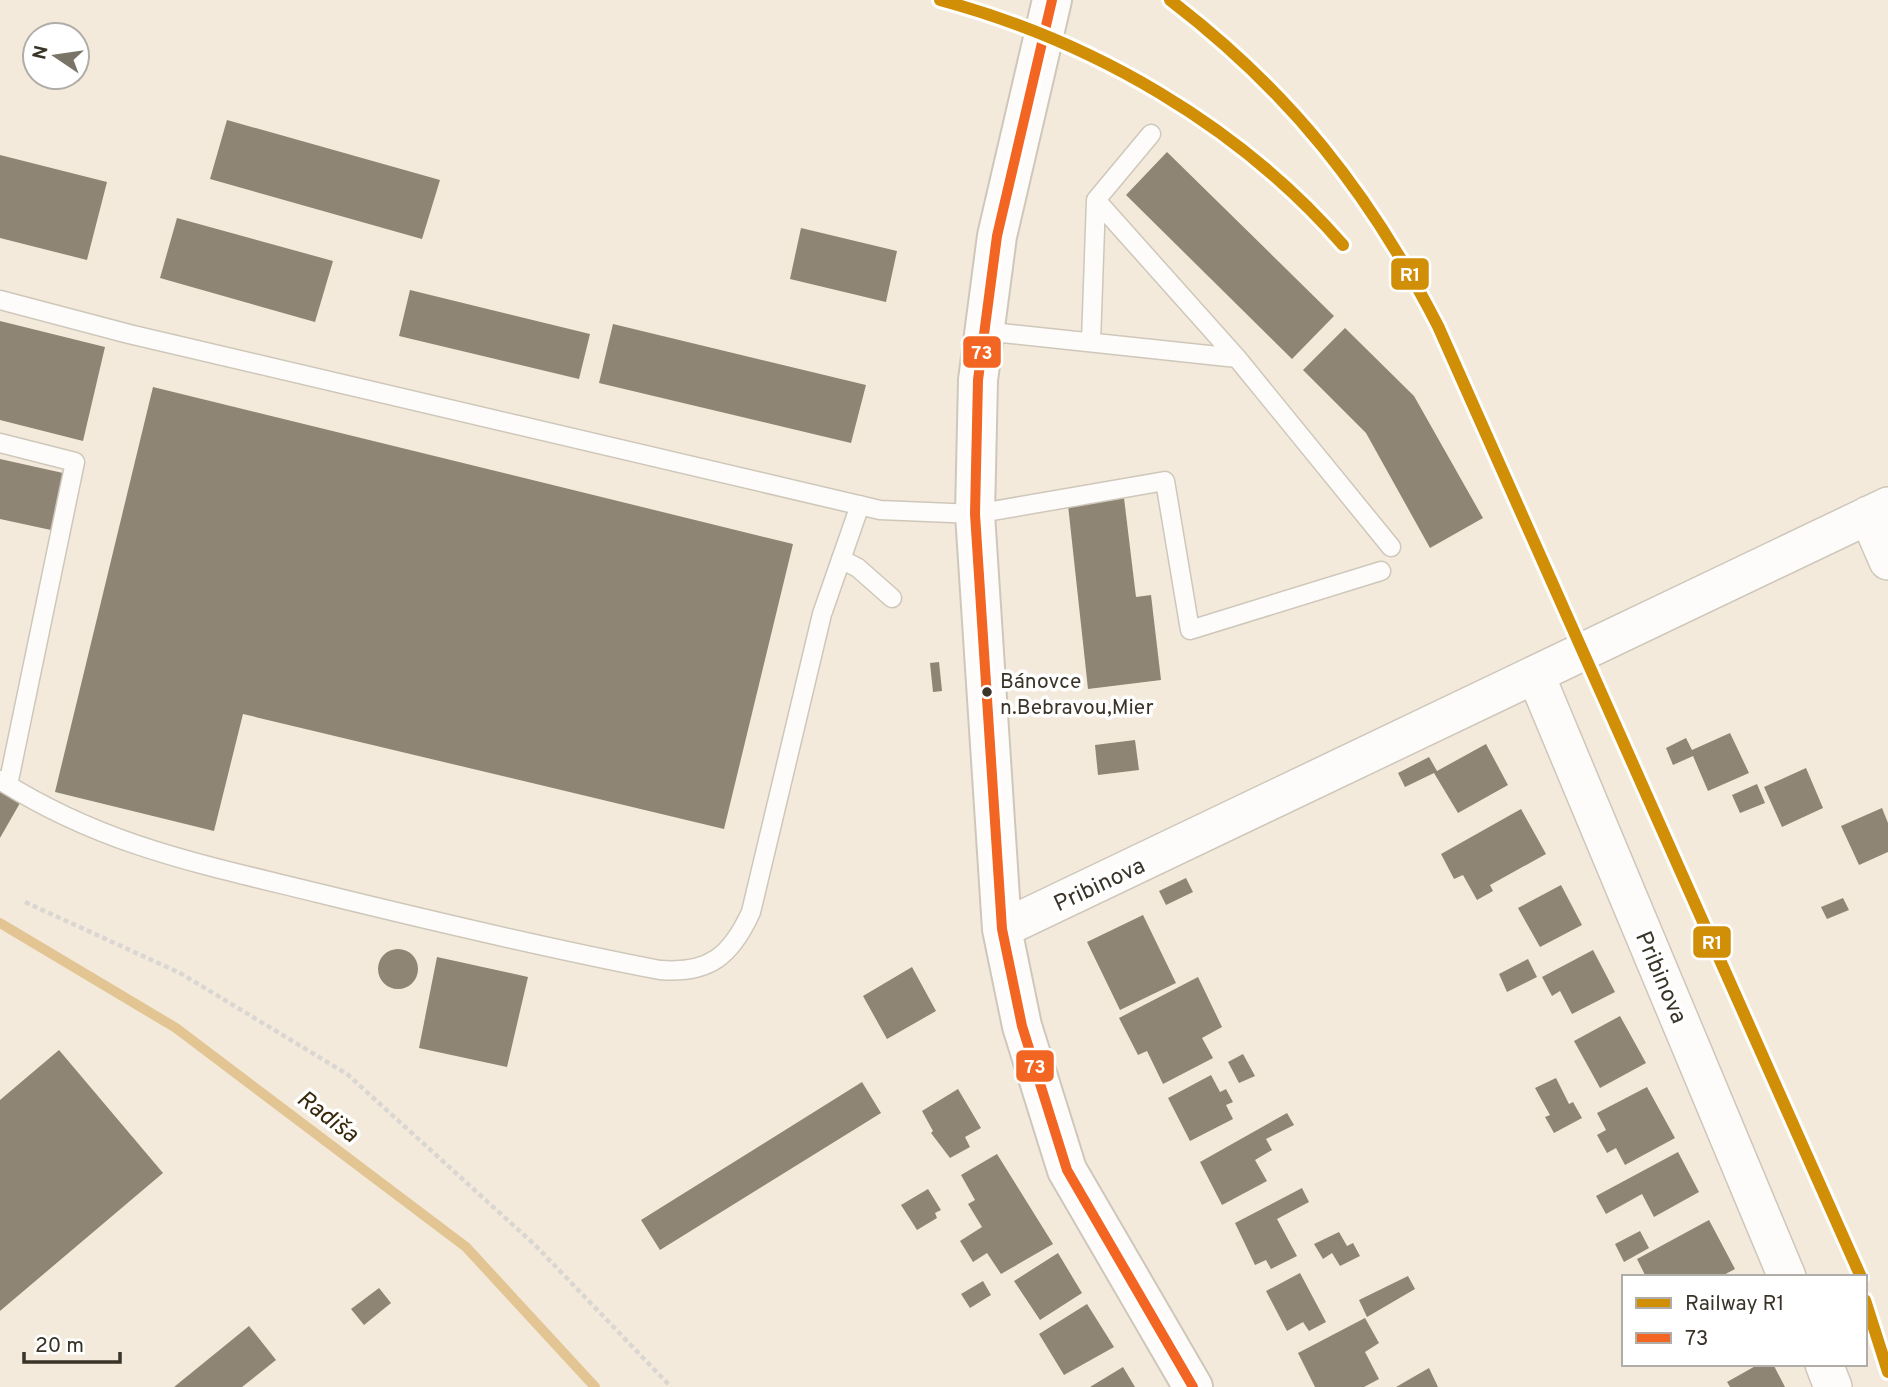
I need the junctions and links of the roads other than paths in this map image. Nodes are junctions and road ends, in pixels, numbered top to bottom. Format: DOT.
graph roads {
  1 [pos="1052,0"];
  2 [pos="1151,134"];
  3 [pos="1096,200"];
  4 [pos="0,300"];
  5 [pos="983,331"];
  6 [pos="1091,342"];
  7 [pos="1237,358"];
  8 [pos="0,443"];
  9 [pos="860,505"];
  10 [pos="1878,510"];
  11 [pos="975,514"];
  12 [pos="1391,547"];
  13 [pos="841,559"];
  14 [pos="1888,561"];
  15 [pos="1381,570"];
  16 [pos="892,598"];
  17 [pos="1536,677"];
  18 [pos="4,783"];
  19 [pos="1002,929"];
  20 [pos="1786,1275"];
  21 [pos="1825,1366"];
  22 [pos="1193,1387"];
  23 [pos="1833,1387"];
  1 -- 5 [label="street"];
  2 -- 3 [label="lane"];
  3 -- 6 [label="lane"];
  3 -- 7 [label="lane"];
  4 -- 9 [label="lane"];
  5 -- 6 [label="lane"];
  5 -- 11 [label="street"];
  6 -- 7 [label="lane"];
  7 -- 12 [label="lane"];
  8 -- 18 [label="lane"];
  9 -- 11 [label="lane"];
  9 -- 13 [label="lane"];
  10 -- 14 [label="street"];
  10 -- 17 [label="street, Pribinova"];
  11 -- 15 [label="lane"];
  11 -- 19 [label="street"];
  13 -- 16 [label="lane"];
  13 -- 18 [label="lane"];
  17 -- 19 [label="street, Pribinova"];
  17 -- 20 [label="street, Pribinova"];
  19 -- 22 [label="street"];
  21 -- 23 [label="street"];
}
